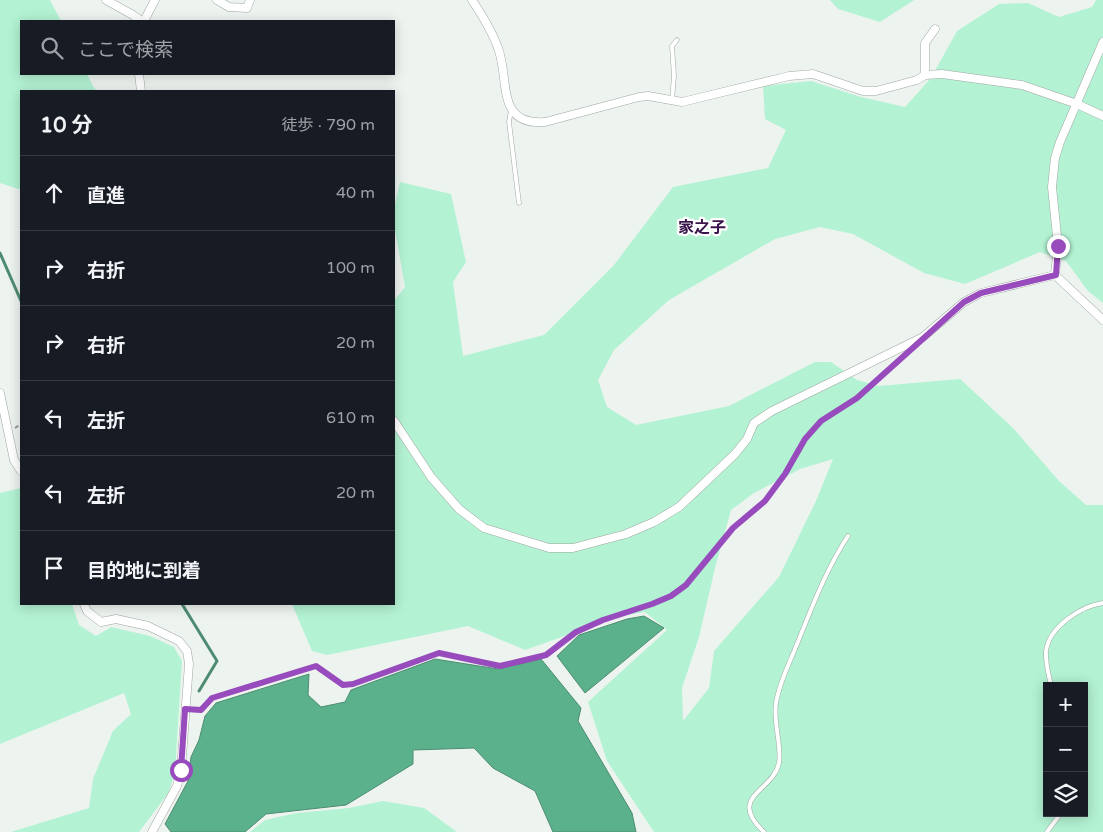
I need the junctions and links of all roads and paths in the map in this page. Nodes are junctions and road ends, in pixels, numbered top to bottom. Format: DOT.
graph roads {
  1 [pos="106,0"];
  2 [pos="155,0"];
  3 [pos="217,0"];
  4 [pos="250,0"];
  5 [pos="472,0"];
  6 [pos="141,20"];
  7 [pos="144,20"];
  8 [pos="935,29"];
  9 [pos="677,40"];
  10 [pos="1103,42"];
  11 [pos="925,74"];
  12 [pos="139,75"];
  13 [pos="141,90"];
  14 [pos="672,101"];
  15 [pos="1077,104"];
  16 [pos="511,110"];
  17 [pos="1103,116"];
  18 [pos="519,203"];
  19 [pos="1056,275"];
  20 [pos="1103,320"];
  21 [pos="901,357"];
  22 [pos="0,393"];
  23 [pos="395,423"];
  24 [pos="20,425"];
  25 [pos="15,428"];
  26 [pos="20,469"];
  27 [pos="848,536"];
  28 [pos="1103,603"];
  29 [pos="84,605"];
  30 [pos="1051,682"];
  31 [pos="185,709"];
  32 [pos="1058,817"];
  33 [pos="152,832"];
  34 [pos="764,832"];
  35 [pos="1047,832"];
  1 -- 6 [label="street"];
  2 -- 7 [label="street"];
  3 -- 4 [label="street"];
  5 -- 16 [label="street"];
  8 -- 11 [label="street"];
  9 -- 14 [label="lane"];
  10 -- 15 [label="street"];
  11 -- 14 [label="street"];
  11 -- 15 [label="street"];
  12 -- 13 [label="street"];
  14 -- 16 [label="street"];
  15 -- 17 [label="street"];
  15 -- 19 [label="street"];
  16 -- 18 [label="lane"];
  19 -- 20 [label="street"];
  19 -- 23 [label="street"];
  21 -- 31 [label="path"];
  22 -- 26 [label="street"];
  24 -- 25 [label="path"];
  27 -- 34 [label="lane"];
  28 -- 30 [label="lane"];
  29 -- 31 [label="street"];
  31 -- 33 [label="street"];
  32 -- 35 [label="lane"];
}
